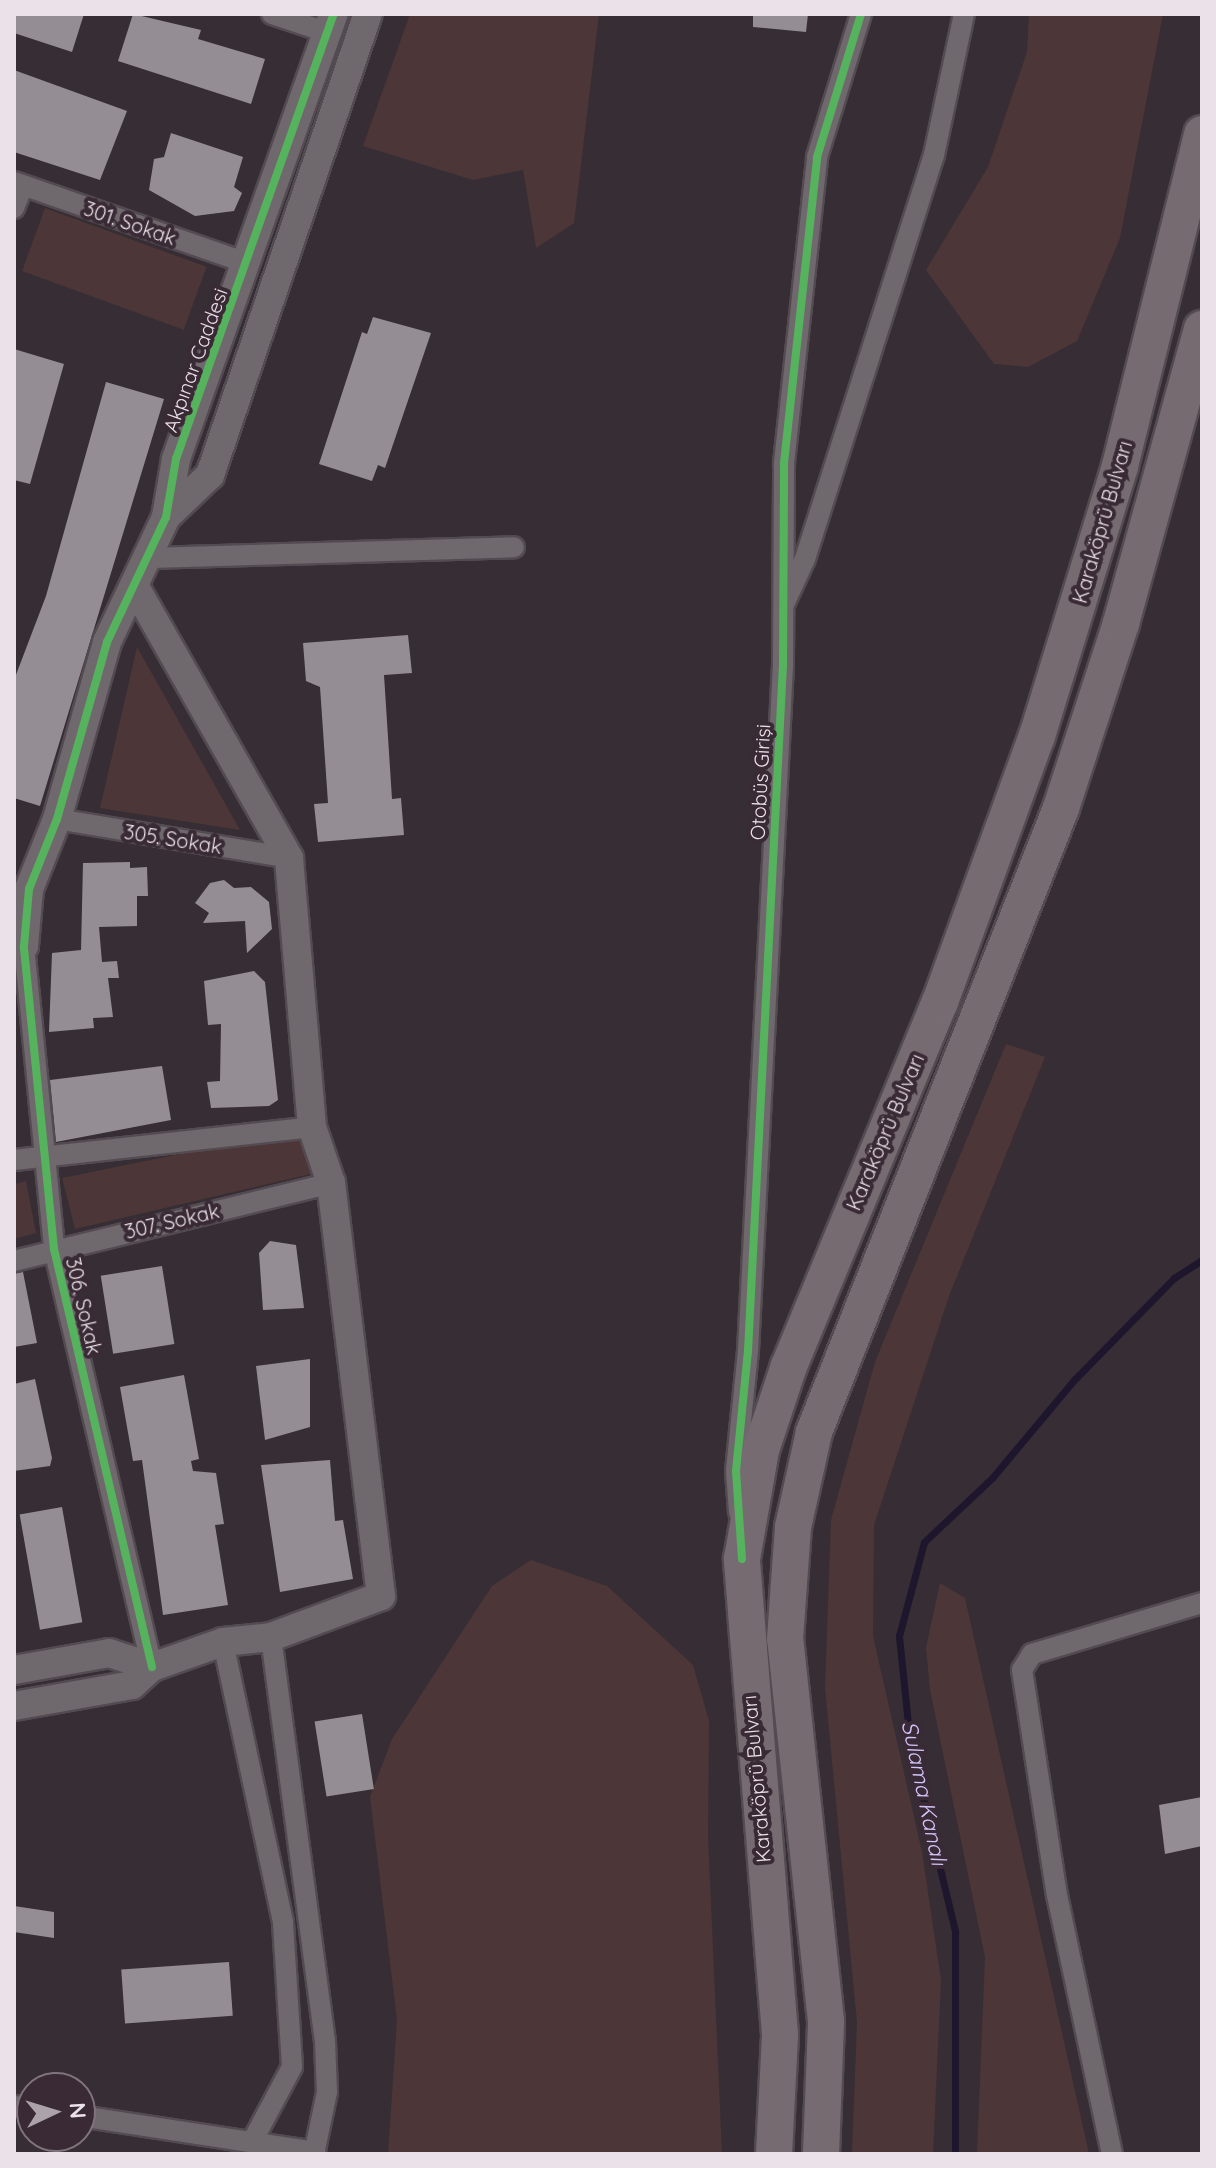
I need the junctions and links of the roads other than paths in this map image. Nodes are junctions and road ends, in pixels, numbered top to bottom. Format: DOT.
graph roads {
  1 [pos="272,14"];
  2 [pos="368,14"];
  3 [pos="861,14"];
  4 [pos="964,14"];
  5 [pos="330,23"];
  6 [pos="1202,134"];
  7 [pos="18,184"];
  8 [pos="14,208"];
  9 [pos="247,263"];
  10 [pos="1202,329"];
  11 [pos="166,517"];
  12 [pos="514,547"];
  13 [pos="151,558"];
  14 [pos="136,589"];
  15 [pos="782,610"];
  16 [pos="57,819"];
  17 [pos="289,858"];
  18 [pos="19,946"];
  19 [pos="312,1127"];
  20 [pos="41,1156"];
  21 [pos="14,1160"];
  22 [pos="331,1183"];
  23 [pos="54,1249"];
  24 [pos="14,1261"];
  25 [pos="742,1559"];
  26 [pos="1202,1603"];
  27 [pos="271,1637"];
  28 [pos="223,1642"];
  29 [pos="152,1667"];
  30 [pos="14,1670"];
  31 [pos="14,1706"];
  32 [pos="96,2118"];
  33 [pos="252,2142"];
  34 [pos="314,2153"];
  35 [pos="774,2154"];
  36 [pos="821,2154"];
  37 [pos="1112,2154"];
  1 -- 5 [label="street"];
  2 -- 11 [label="street, Akpınar Caddesi"];
  3 -- 15 [label="street, Otobüs Girişi"];
  4 -- 15 [label="street"];
  5 -- 9 [label="street, Akpınar Caddesi"];
  6 -- 25 [label="highway, Karaköprü Bulvarı"];
  7 -- 8 [label="street"];
  7 -- 9 [label="street, 301. Sokak"];
  9 -- 11 [label="street, Akpınar Caddesi"];
  10 -- 36 [label="highway"];
  11 -- 13 [label="street, Akpınar Caddesi"];
  12 -- 13 [label="street"];
  13 -- 14 [label="street, Akpınar Caddesi"];
  14 -- 16 [label="street, Akpınar Caddesi"];
  14 -- 17 [label="street"];
  15 -- 25 [label="street, Otobüs Girişi"];
  16 -- 17 [label="street, 305. Sokak"];
  16 -- 18 [label="street, Akpınar Caddesi"];
  17 -- 19 [label="street"];
  18 -- 20 [label="street, 306. Sokak"];
  19 -- 20 [label="street"];
  19 -- 22 [label="street"];
  20 -- 21 [label="street"];
  20 -- 23 [label="street, 306. Sokak"];
  22 -- 23 [label="street, 307. Sokak"];
  22 -- 27 [label="street"];
  23 -- 24 [label="street, 307. Sokak"];
  23 -- 29 [label="street, 306. Sokak"];
  25 -- 35 [label="highway, Karaköprü Bulvarı"];
  26 -- 37 [label="street"];
  27 -- 28 [label="street"];
  27 -- 34 [label="street"];
  28 -- 29 [label="street"];
  28 -- 33 [label="street"];
  29 -- 30 [label="street"];
  29 -- 31 [label="street"];
  32 -- 33 [label="street"];
  33 -- 34 [label="street"];
}
